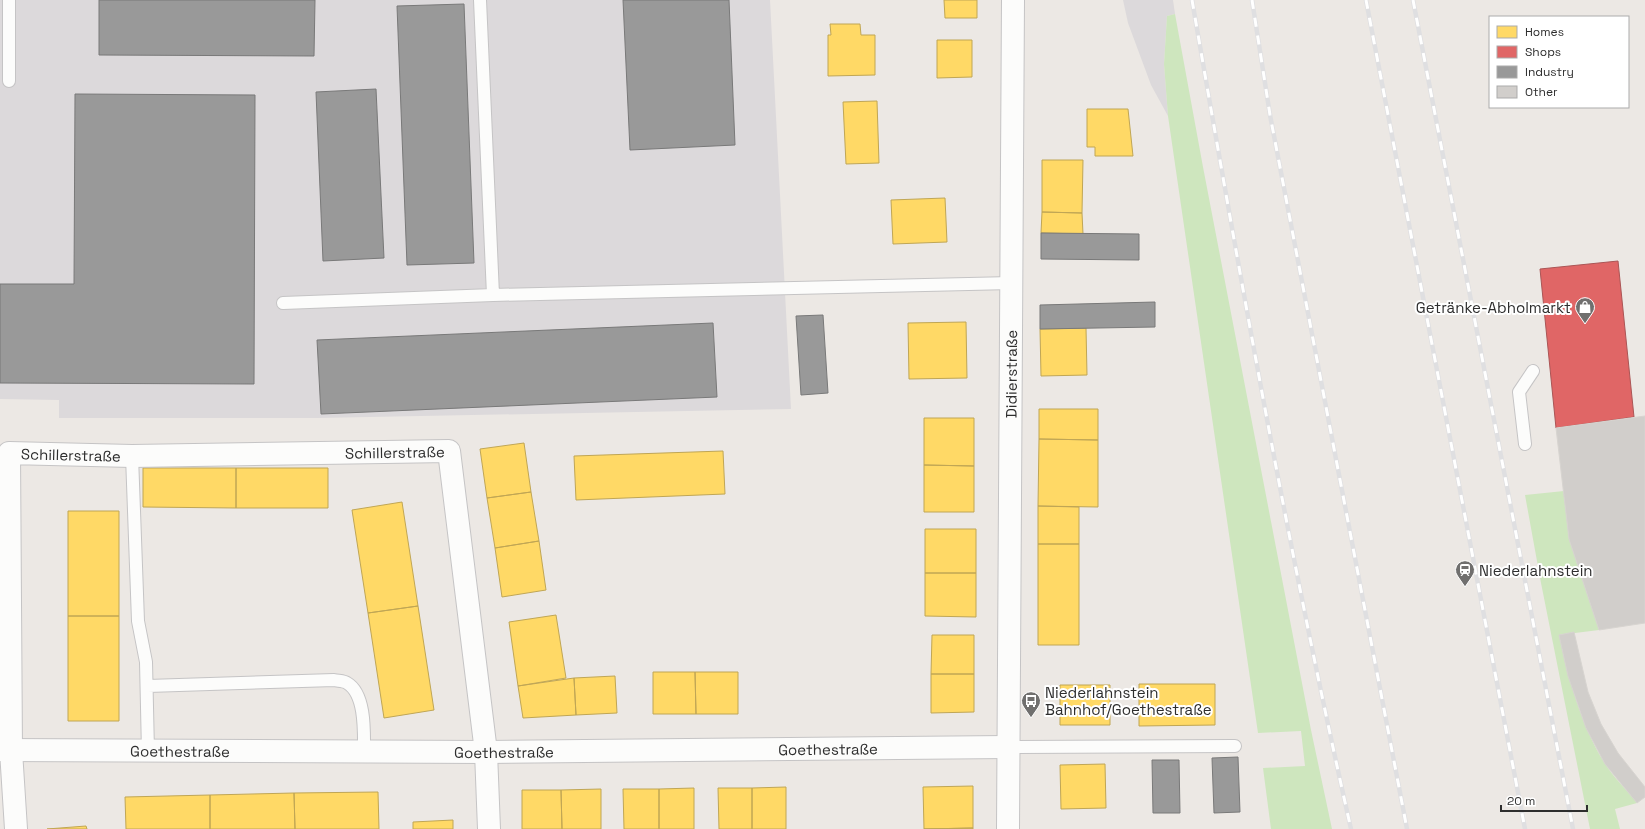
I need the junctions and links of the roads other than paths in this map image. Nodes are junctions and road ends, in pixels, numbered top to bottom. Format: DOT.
graph roads {
  1 [pos="9,0"];
  2 [pos="480,0"];
  3 [pos="1013,0"];
  4 [pos="10,81"];
  5 [pos="1012,283"];
  6 [pos="493,295"];
  7 [pos="283,303"];
  8 [pos="1533,371"];
  9 [pos="1525,444"];
  10 [pos="132,456"];
  11 [pos="148,686"];
  12 [pos="1235,746"];
  13 [pos="1008,747"];
  14 [pos="6,750"];
  15 [pos="148,752"];
  16 [pos="364,752"];
  17 [pos="486,752"];
  18 [pos="16,829"];
  19 [pos="489,829"];
  20 [pos="1008,829"];
  1 -- 4 [label="lane"];
  2 -- 6 [label="lane"];
  3 -- 5 [label="street, Didierstraße"];
  5 -- 6 [label="lane"];
  5 -- 13 [label="street, Didierstraße"];
  6 -- 7 [label="lane"];
  8 -- 9 [label="lane"];
  10 -- 11 [label="lane"];
  10 -- 14 [label="street, Schillerstraße"];
  10 -- 17 [label="street, Schillerstraße"];
  11 -- 15 [label="lane"];
  11 -- 16 [label="lane"];
  12 -- 13 [label="lane"];
  13 -- 17 [label="street, Goethestraße"];
  13 -- 20 [label="street, Didierstraße"];
  14 -- 15 [label="street, Goethestraße"];
  14 -- 18 [label="street"];
  15 -- 16 [label="street, Goethestraße"];
  16 -- 17 [label="street, Goethestraße"];
  17 -- 19 [label="street, Schillerstraße"];
}
